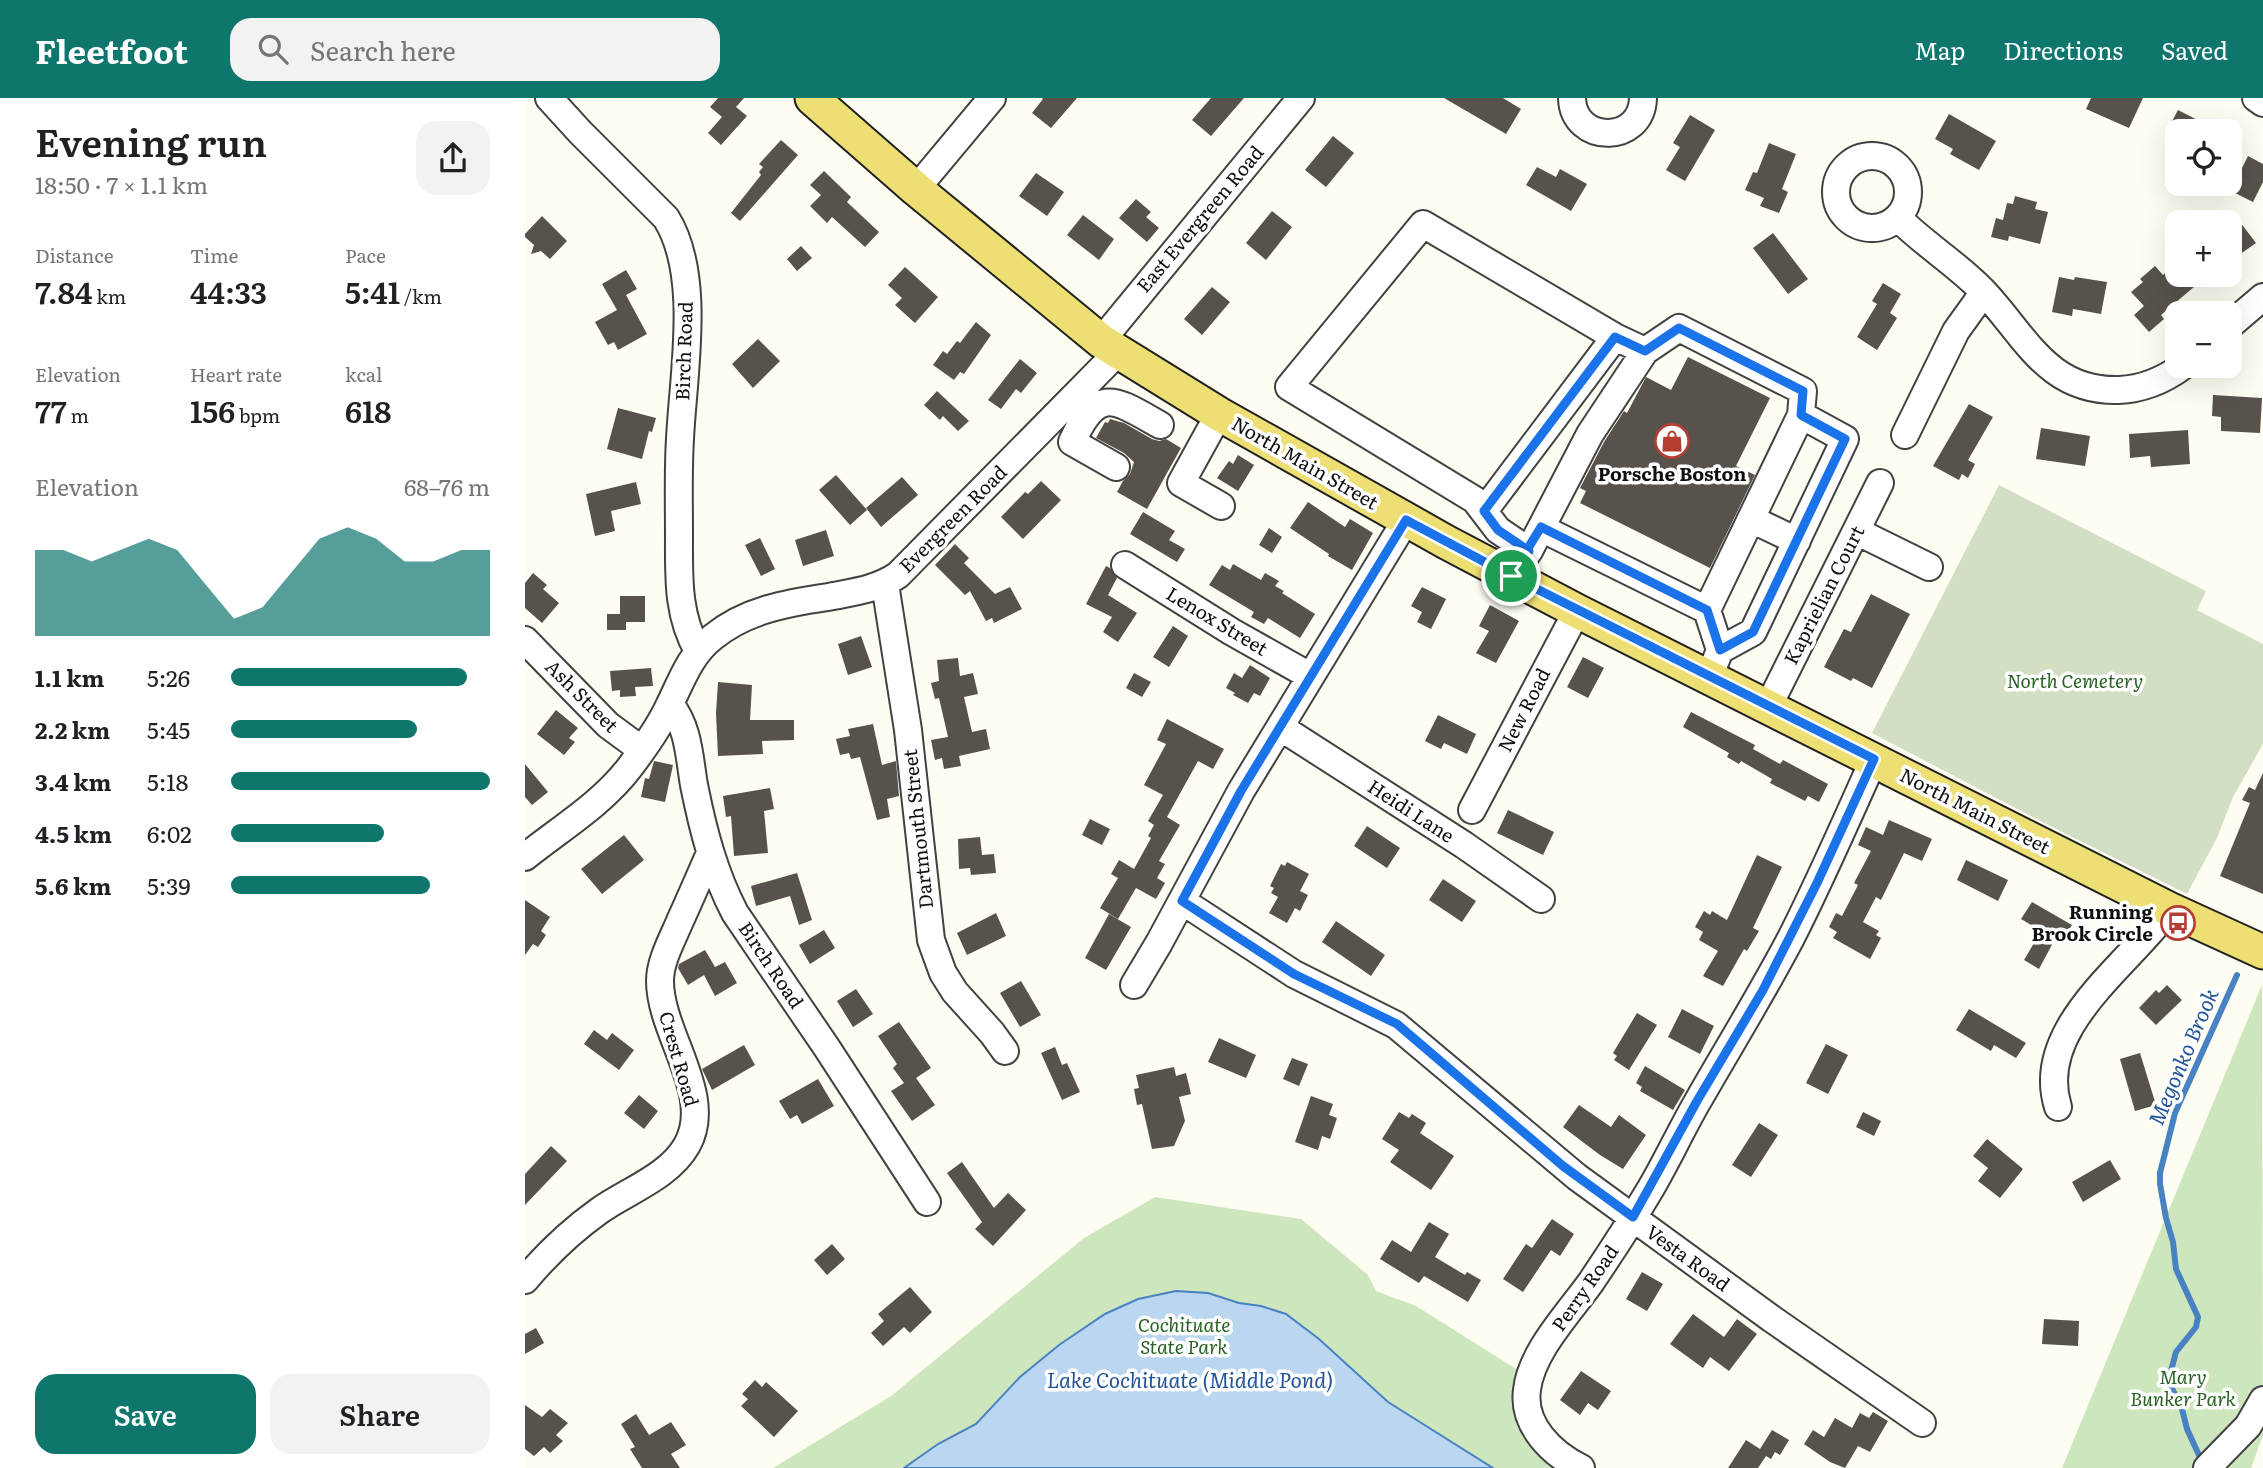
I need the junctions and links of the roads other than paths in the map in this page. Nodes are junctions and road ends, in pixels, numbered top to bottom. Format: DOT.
graph roads {
  1 [pos="812,98"];
  2 [pos="992,98"];
  3 [pos="1301,98"];
  4 [pos="1572,98"];
  5 [pos="1643,98"];
  6 [pos="2256,98"];
  7 [pos="552,99"];
  8 [pos="2263,103"];
  9 [pos="916,189"];
  10 [pos="1898,218"];
  11 [pos="1984,292"];
  12 [pos="2263,297"];
  13 [pos="2242,315"];
  14 [pos="1615,337"];
  15 [pos="1109,346"];
  16 [pos="1645,351"];
  17 [pos="2165,377"];
  18 [pos="1166,381"];
  19 [pos="1219,414"];
  20 [pos="1801,415"];
  21 [pos="1905,435"];
  22 [pos="1116,467"];
  23 [pos="1880,483"];
  24 [pos="1221,506"];
  25 [pos="1484,511"];
  26 [pos="1751,519"];
  27 [pos="1406,520"];
  28 [pos="1856,531"];
  29 [pos="1797,541"];
  30 [pos="1527,551"];
  31 [pos="1125,565"];
  32 [pos="1929,567"];
  33 [pos="885,584"];
  34 [pos="1707,610"];
  35 [pos="1577,611"];
  36 [pos="525,640"];
  37 [pos="698,651"];
  38 [pos="1715,664"];
  39 [pos="1310,676"];
  40 [pos="670,704"];
  41 [pos="1768,707"];
  42 [pos="1280,727"];
  43 [pos="643,748"];
  44 [pos="1874,759"];
  45 [pos="1472,810"];
  46 [pos="710,853"];
  47 [pos="525,857"];
  48 [pos="1541,900"];
  49 [pos="1182,901"];
  50 [pos="2169,909"];
  51 [pos="2263,953"];
  52 [pos="1134,985"];
  53 [pos="1005,1051"];
  54 [pos="2058,1107"];
  55 [pos="927,1202"];
  56 [pos="1633,1217"];
  57 [pos="525,1280"];
  58 [pos="2263,1400"];
  59 [pos="1922,1423"];
  60 [pos="2210,1465"];
  61 [pos="1581,1468"];
  1 -- 9 [label="main road, North Main Street"];
  2 -- 9 [label="street"];
  3 -- 15 [label="street, East Evergreen Road"];
  4 -- 5 [label="street"];
  6 -- 8 [label="street"];
  7 -- 37 [label="street, Birch Road"];
  9 -- 15 [label="main road, North Main Street"];
  10 -- 11 [label="street"];
  11 -- 17 [label="street"];
  11 -- 21 [label="street"];
  12 -- 13 [label="street"];
  14 -- 16 [label="street"];
  14 -- 25 [label="street"];
  14 -- 25 [label="street"];
  15 -- 18 [label="main road, North Main Street"];
  15 -- 33 [label="street, Evergreen Road"];
  16 -- 20 [label="street"];
  16 -- 30 [label="street"];
  18 -- 19 [label="main road, North Main Street"];
  18 -- 22 [label="street"];
  19 -- 24 [label="street"];
  19 -- 27 [label="main road, North Main Street"];
  20 -- 26 [label="street"];
  20 -- 29 [label="street"];
  23 -- 28 [label="street, Kaprielian Court"];
  25 -- 30 [label="street"];
  26 -- 29 [label="street"];
  26 -- 34 [label="street"];
  27 -- 30 [label="main road, North Main Street"];
  27 -- 39 [label="street"];
  28 -- 32 [label="street"];
  28 -- 41 [label="street, Kaprielian Court"];
  29 -- 38 [label="street"];
  30 -- 34 [label="street"];
  30 -- 35 [label="main road, North Main Street"];
  31 -- 39 [label="street, Lenox Street"];
  33 -- 37 [label="street, Evergreen Road"];
  33 -- 53 [label="street, Dartmouth Street"];
  34 -- 38 [label="street"];
  35 -- 38 [label="main road, North Main Street"];
  35 -- 45 [label="street, New Road"];
  36 -- 43 [label="street, Ash Street"];
  37 -- 40 [label="street, Evergreen Road"];
  38 -- 41 [label="main road, North Main Street"];
  39 -- 42 [label="street"];
  40 -- 43 [label="street, Evergreen Road"];
  40 -- 46 [label="street, Birch Road"];
  41 -- 44 [label="main road, North Main Street"];
  42 -- 48 [label="street, Heidi Lane"];
  42 -- 49 [label="street"];
  43 -- 47 [label="street, Evergreen Road"];
  44 -- 50 [label="main road, North Main Street"];
  44 -- 56 [label="street, Perry Road"];
  46 -- 55 [label="street, Birch Road"];
  46 -- 57 [label="street, Crest Road"];
  49 -- 52 [label="street"];
  49 -- 56 [label="street, Vesta Road"];
  50 -- 51 [label="main road, North Main Street"];
  50 -- 54 [label="street"];
  56 -- 59 [label="street, Vesta Road"];
  56 -- 61 [label="street, Perry Road"];
  58 -- 60 [label="street"];
}
